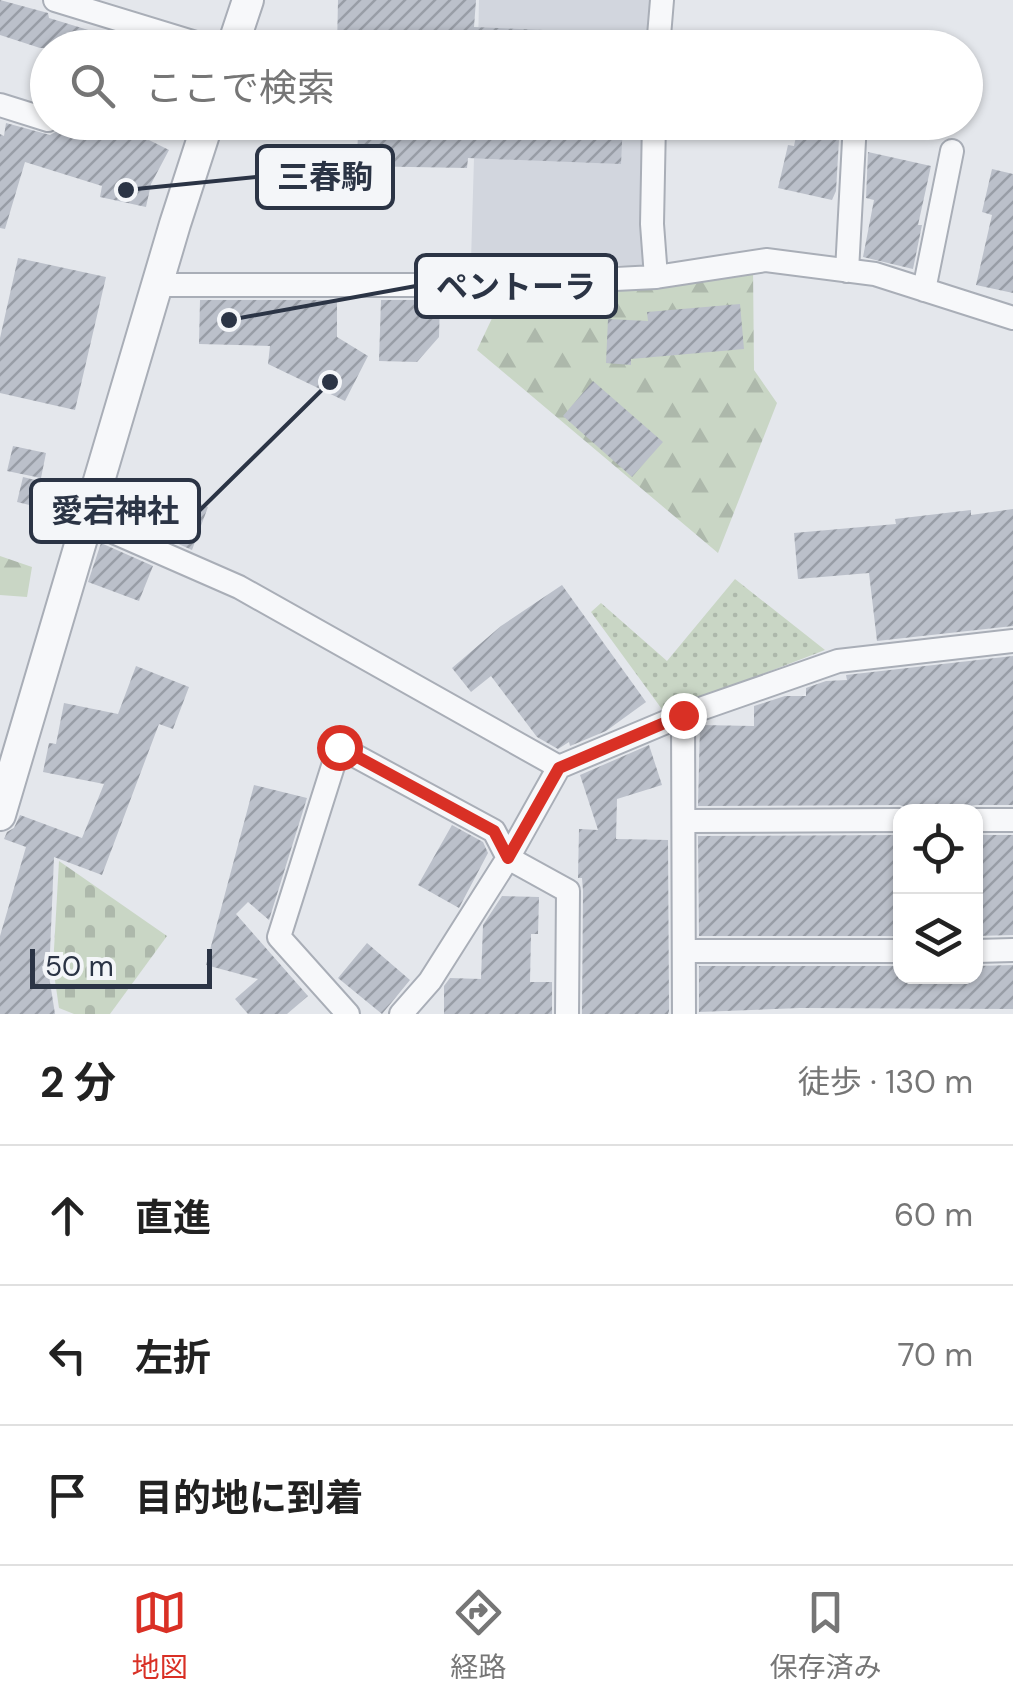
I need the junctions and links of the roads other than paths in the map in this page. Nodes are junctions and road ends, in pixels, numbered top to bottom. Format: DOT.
graph roads {
  1 [pos="55,0"];
  2 [pos="248,0"];
  3 [pos="662,0"];
  4 [pos="153,30"];
  5 [pos="238,30"];
  6 [pos="660,30"];
  7 [pos="0,105"];
  8 [pos="30,114"];
  9 [pos="202,140"];
  10 [pos="654,140"];
  11 [pos="854,140"];
  12 [pos="952,151"];
  13 [pos="847,270"];
  14 [pos="656,276"];
  15 [pos="156,286"];
  16 [pos="924,290"];
  17 [pos="1013,318"];
  18 [pos="86,520"];
  19 [pos="1013,640"];
  20 [pos="683,715"];
  21 [pos="559,768"];
  22 [pos="0,815"];
  23 [pos="893,820"];
  24 [pos="983,820"];
  25 [pos="1013,820"];
  26 [pos="685,821"];
  27 [pos="508,858"];
  28 [pos="983,950"];
  29 [pos="1013,950"];
  30 [pos="684,951"];
  31 [pos="893,951"];
  32 [pos="348,1014"];
  33 [pos="401,1014"];
  34 [pos="567,1014"];
  35 [pos="684,1014"];
  1 -- 4 [label="street"];
  2 -- 5 [label="street"];
  3 -- 6 [label="street"];
  7 -- 8 [label="street"];
  9 -- 15 [label="street"];
  10 -- 14 [label="street"];
  11 -- 13 [label="street"];
  12 -- 16 [label="street"];
  13 -- 14 [label="street"];
  13 -- 16 [label="street"];
  14 -- 15 [label="street"];
  15 -- 18 [label="street"];
  16 -- 17 [label="street"];
  18 -- 21 [label="street"];
  18 -- 22 [label="street"];
  19 -- 20 [label="street"];
  20 -- 21 [label="street"];
  20 -- 26 [label="street"];
  21 -- 27 [label="street"];
  23 -- 26 [label="street"];
  24 -- 25 [label="street"];
  26 -- 30 [label="street"];
  27 -- 32 [label="street"];
  27 -- 33 [label="street"];
  27 -- 34 [label="street"];
  28 -- 29 [label="street"];
  30 -- 31 [label="street"];
  30 -- 35 [label="street"];
}
